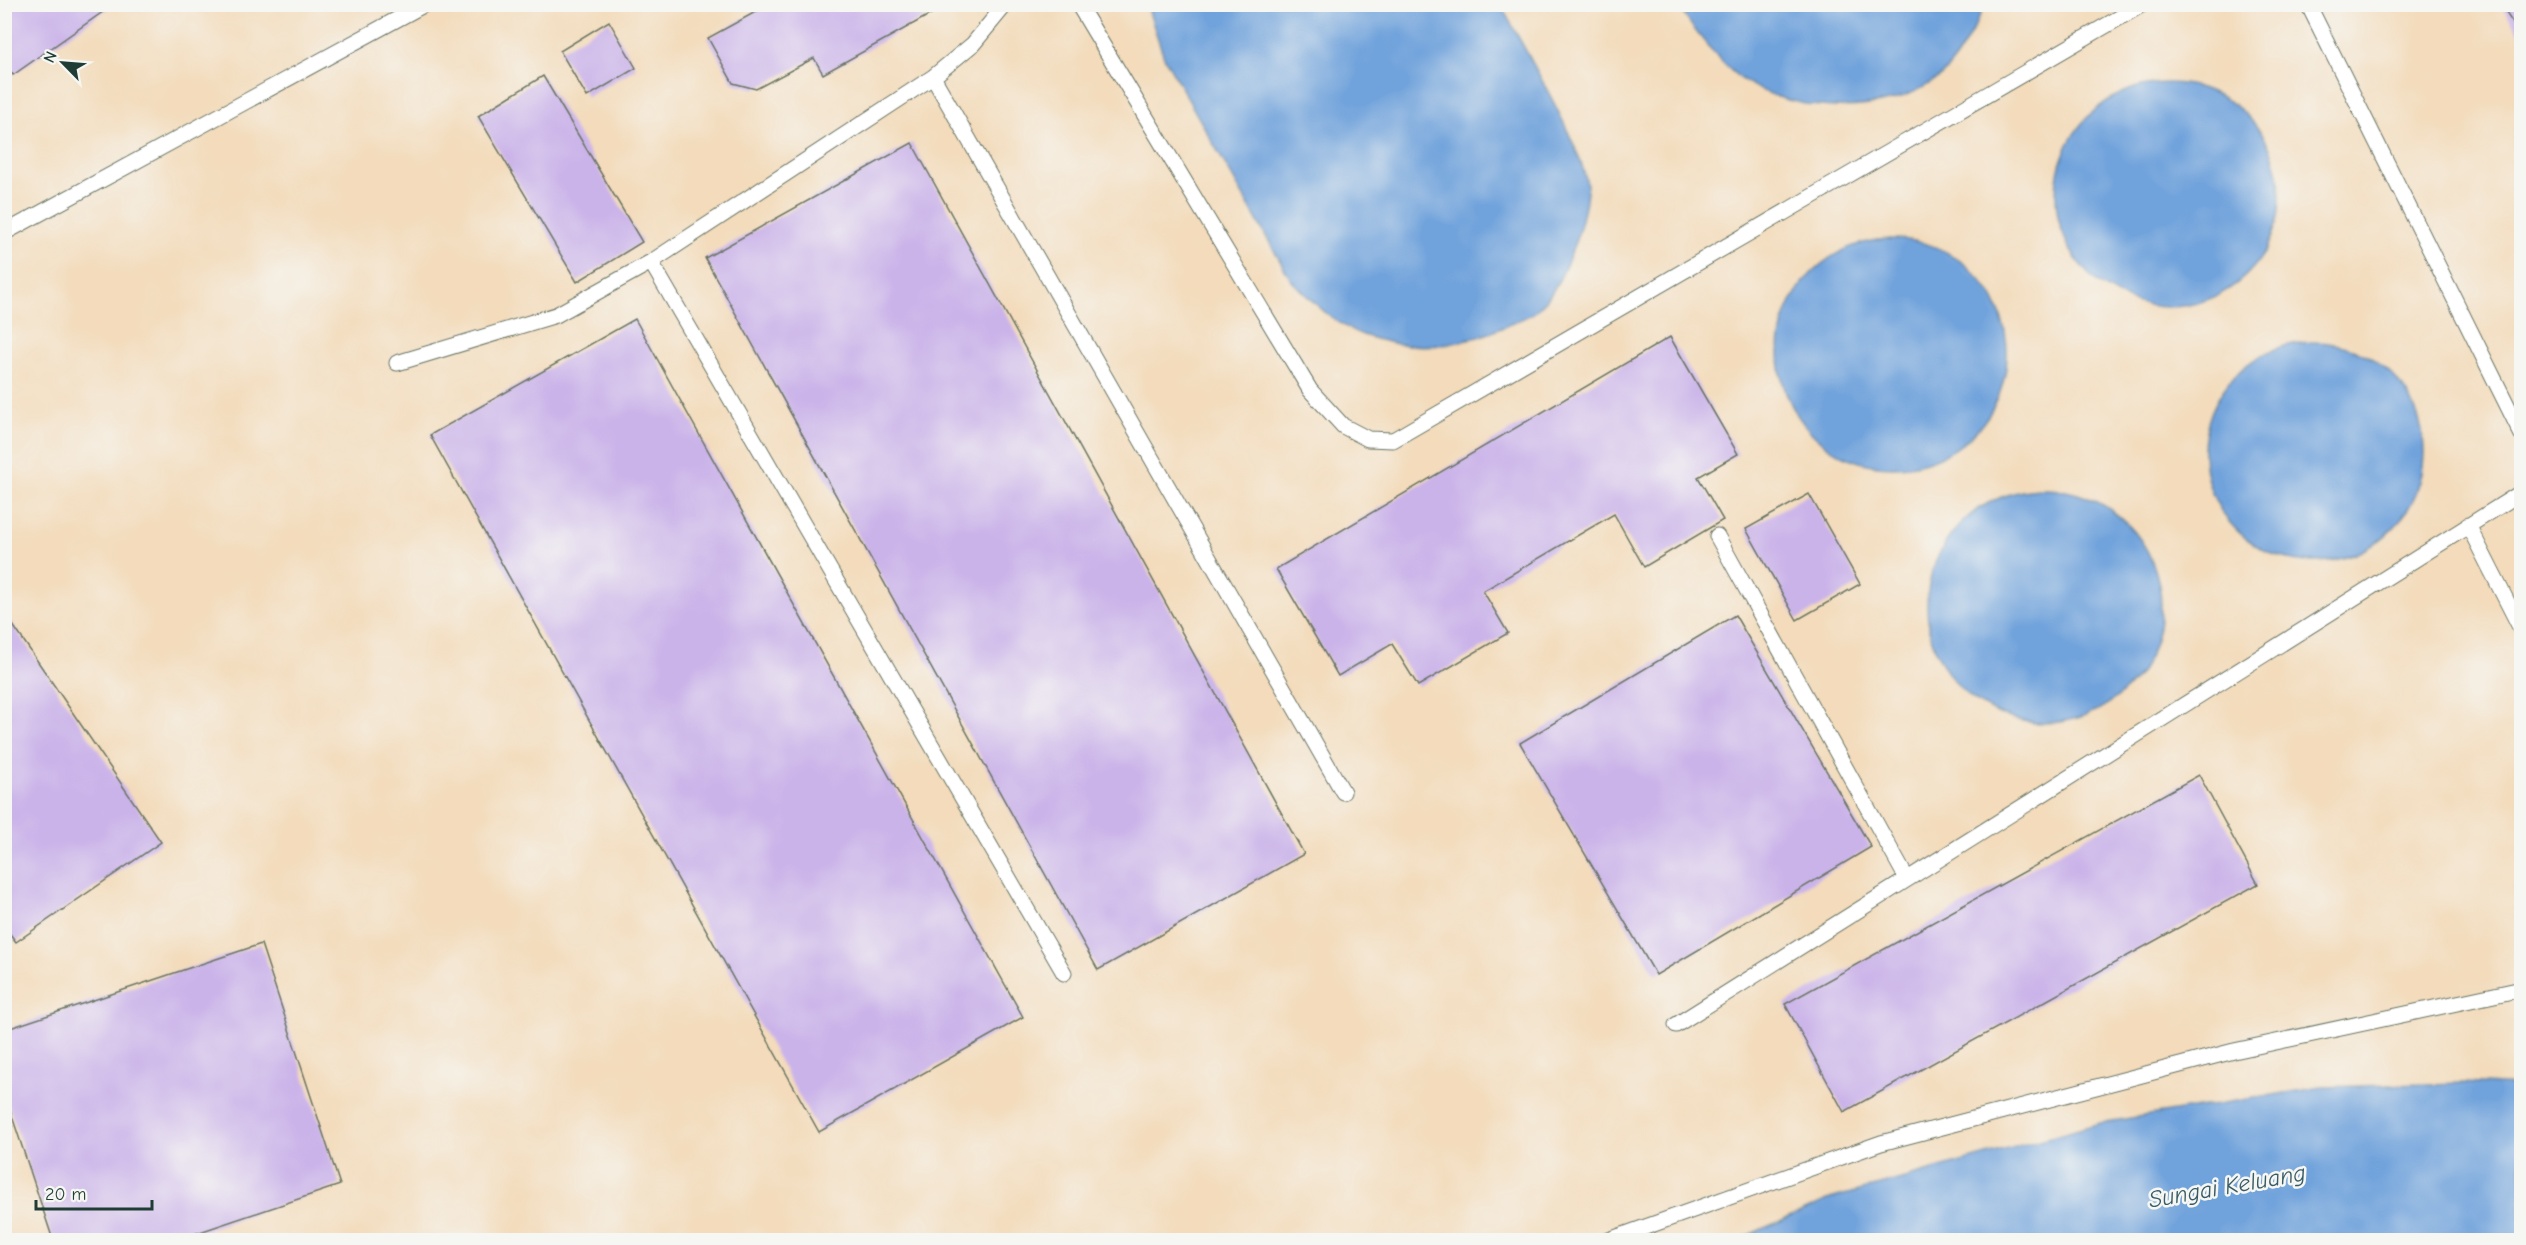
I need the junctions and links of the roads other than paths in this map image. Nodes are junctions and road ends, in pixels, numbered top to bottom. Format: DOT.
graph roads {
  1 [pos="424,4"];
  2 [pos="1006,4"];
  3 [pos="1078,4"];
  4 [pos="2143,4"];
  5 [pos="2308,4"];
  6 [pos="933,77"];
  7 [pos="4,233"];
  8 [pos="651,262"];
  9 [pos="397,363"];
  10 [pos="2522,435"];
  11 [pos="2522,492"];
  12 [pos="2468,525"];
  13 [pos="1717,537"];
  14 [pos="2522,631"];
  15 [pos="1343,792"];
  16 [pos="1907,879"];
  17 [pos="1064,973"];
  18 [pos="2522,989"];
  19 [pos="1676,1025"];
  20 [pos="1609,1240"];
  1 -- 7 [label="lane"];
  2 -- 6 [label="lane"];
  3 -- 4 [label="lane"];
  5 -- 10 [label="lane"];
  6 -- 8 [label="lane"];
  6 -- 15 [label="lane"];
  8 -- 9 [label="lane"];
  8 -- 17 [label="lane"];
  11 -- 12 [label="lane"];
  12 -- 14 [label="lane"];
  12 -- 16 [label="lane"];
  13 -- 16 [label="lane"];
  16 -- 19 [label="lane"];
  18 -- 20 [label="lane"];
}
